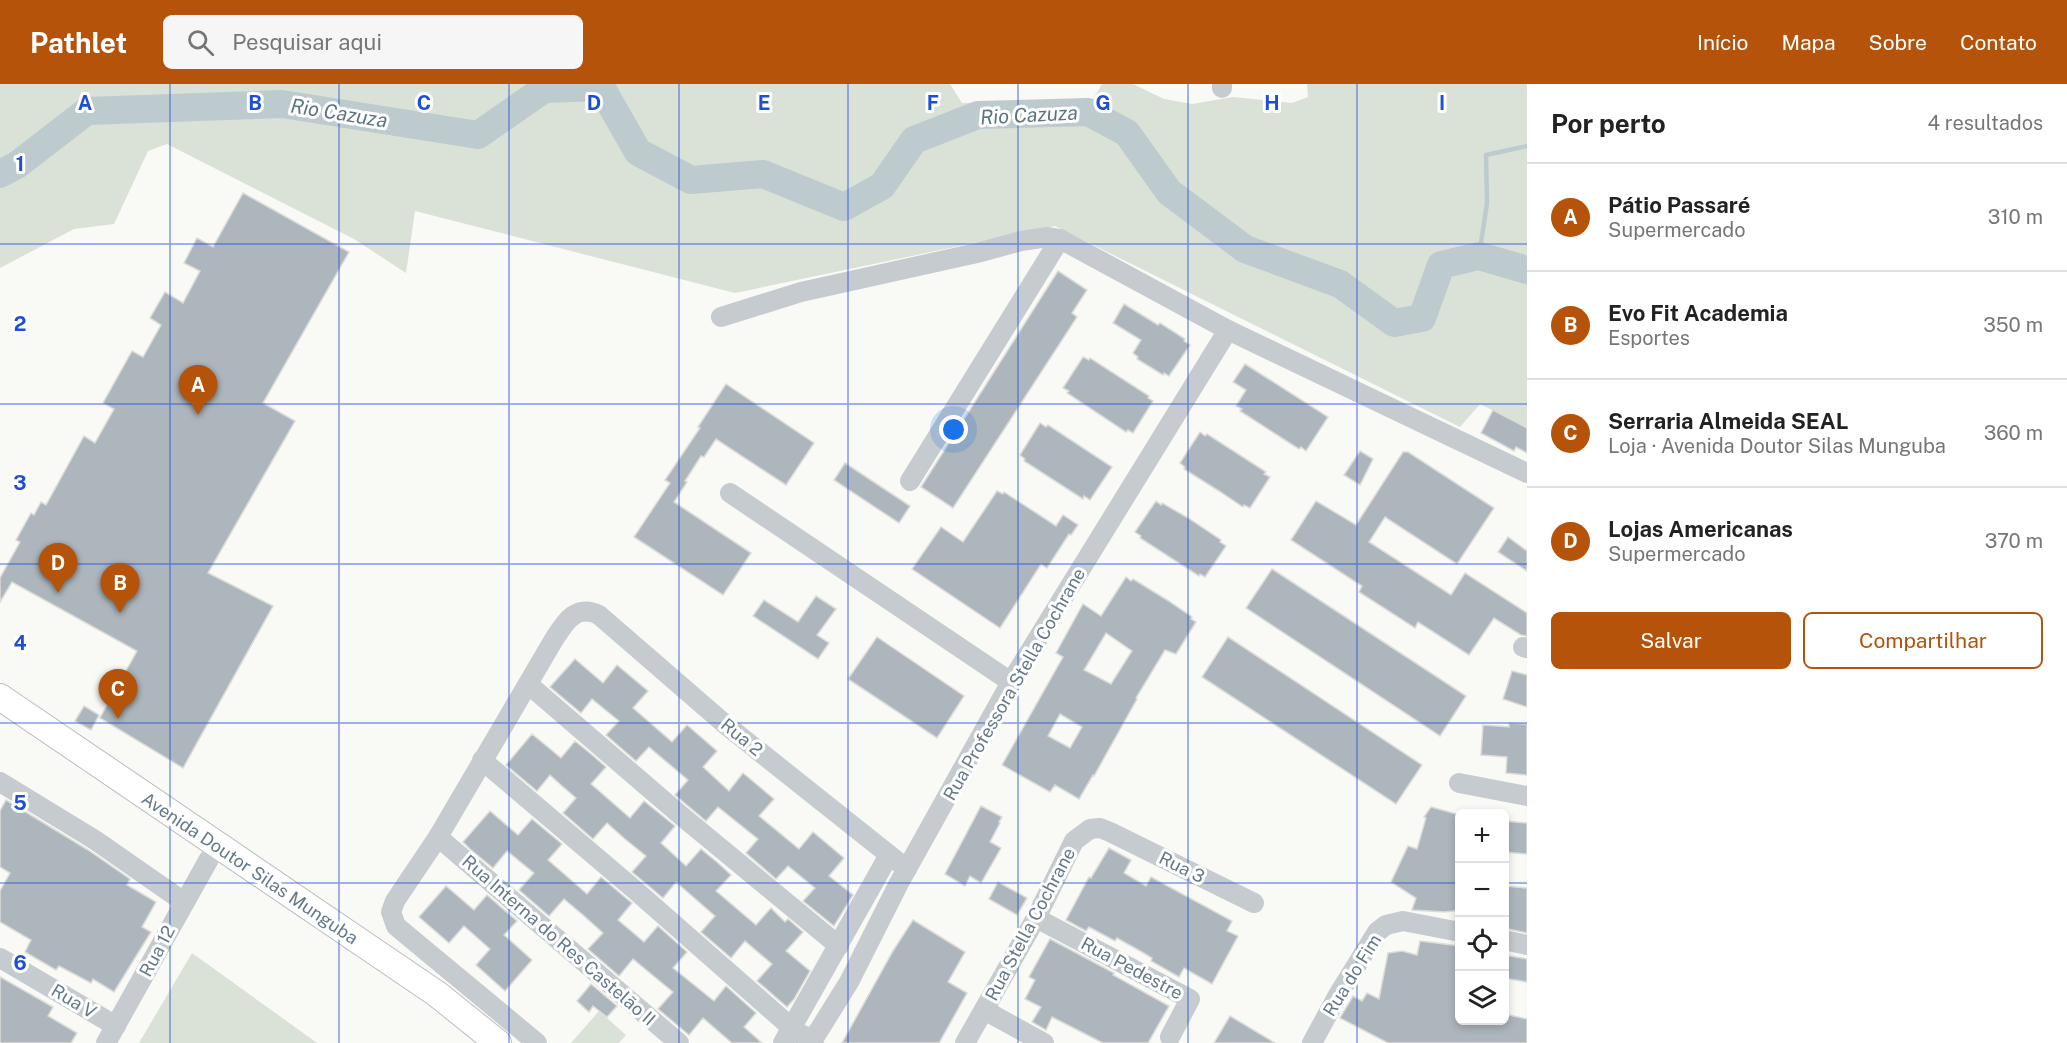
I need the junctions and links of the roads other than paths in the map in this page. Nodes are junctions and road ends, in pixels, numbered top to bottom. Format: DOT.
graph roads {
  1 [pos="1060,239"];
  2 [pos="721,317"];
  3 [pos="1228,330"];
  4 [pos="1527,473"];
  5 [pos="910,481"];
  6 [pos="730,494"];
  7 [pos="1011,682"];
  8 [pos="528,684"];
  9 [pos="0,697"];
  10 [pos="0,716"];
  11 [pos="482,760"];
  12 [pos="0,782"];
  13 [pos="1459,783"];
  14 [pos="1527,796"];
  15 [pos="1110,832"];
  16 [pos="438,837"];
  17 [pos="889,855"];
  18 [pos="209,859"];
  19 [pos="907,869"];
  20 [pos="184,902"];
  21 [pos="1254,903"];
  22 [pos="1036,918"];
  23 [pos="1455,931"];
  24 [pos="1509,941"];
  25 [pos="1527,945"];
  26 [pos="839,946"];
  27 [pos="0,958"];
  28 [pos="984,1010"];
  29 [pos="111,1035"];
  30 [pos="787,1035"];
  31 [pos="1170,1037"];
  32 [pos="812,1041"];
  33 [pos="473,1043"];
  34 [pos="498,1043"];
  35 [pos="537,1043"];
  36 [pos="680,1043"];
  37 [pos="965,1043"];
  38 [pos="1044,1043"];
  39 [pos="1312,1043"];
  1 -- 2 [label="street"];
  1 -- 3 [label="street"];
  1 -- 5 [label="street"];
  3 -- 4 [label="street"];
  3 -- 7 [label="street, Rua Professora Stella Cochrane"];
  6 -- 7 [label="street"];
  7 -- 19 [label="street, Rua Professora Stella Cochrane"];
  8 -- 11 [label="street"];
  8 -- 17 [label="street, Rua 2"];
  8 -- 26 [label="street"];
  9 -- 34 [label="main road, Avenida Doutor Silas Munguba"];
  10 -- 18 [label="main road, Avenida Doutor Silas Munguba"];
  11 -- 16 [label="street"];
  11 -- 30 [label="street"];
  12 -- 20 [label="street"];
  13 -- 14 [label="street"];
  15 -- 21 [label="street, Rua 3"];
  15 -- 22 [label="street, Rua Stella Cochrane"];
  16 -- 35 [label="street"];
  16 -- 36 [label="street, Rua Interna do Res Castelão II"];
  17 -- 19 [label="street, Rua 2"];
  17 -- 26 [label="street"];
  18 -- 20 [label="street, Rua 12"];
  18 -- 33 [label="main road, Avenida Doutor Silas Munguba"];
  19 -- 32 [label="street, Rua Professora Stella Cochrane"];
  20 -- 29 [label="street, Rua 12"];
  22 -- 28 [label="street, Rua Stella Cochrane"];
  22 -- 31 [label="street, Rua Pedestre"];
  23 -- 39 [label="street, Rua do Fim"];
  24 -- 25 [label="street"];
  26 -- 30 [label="street"];
  27 -- 29 [label="street, Rua V"];
  28 -- 37 [label="street, Rua Stella Cochrane"];
  28 -- 38 [label="street"];
  30 -- 32 [label="street"];
}
